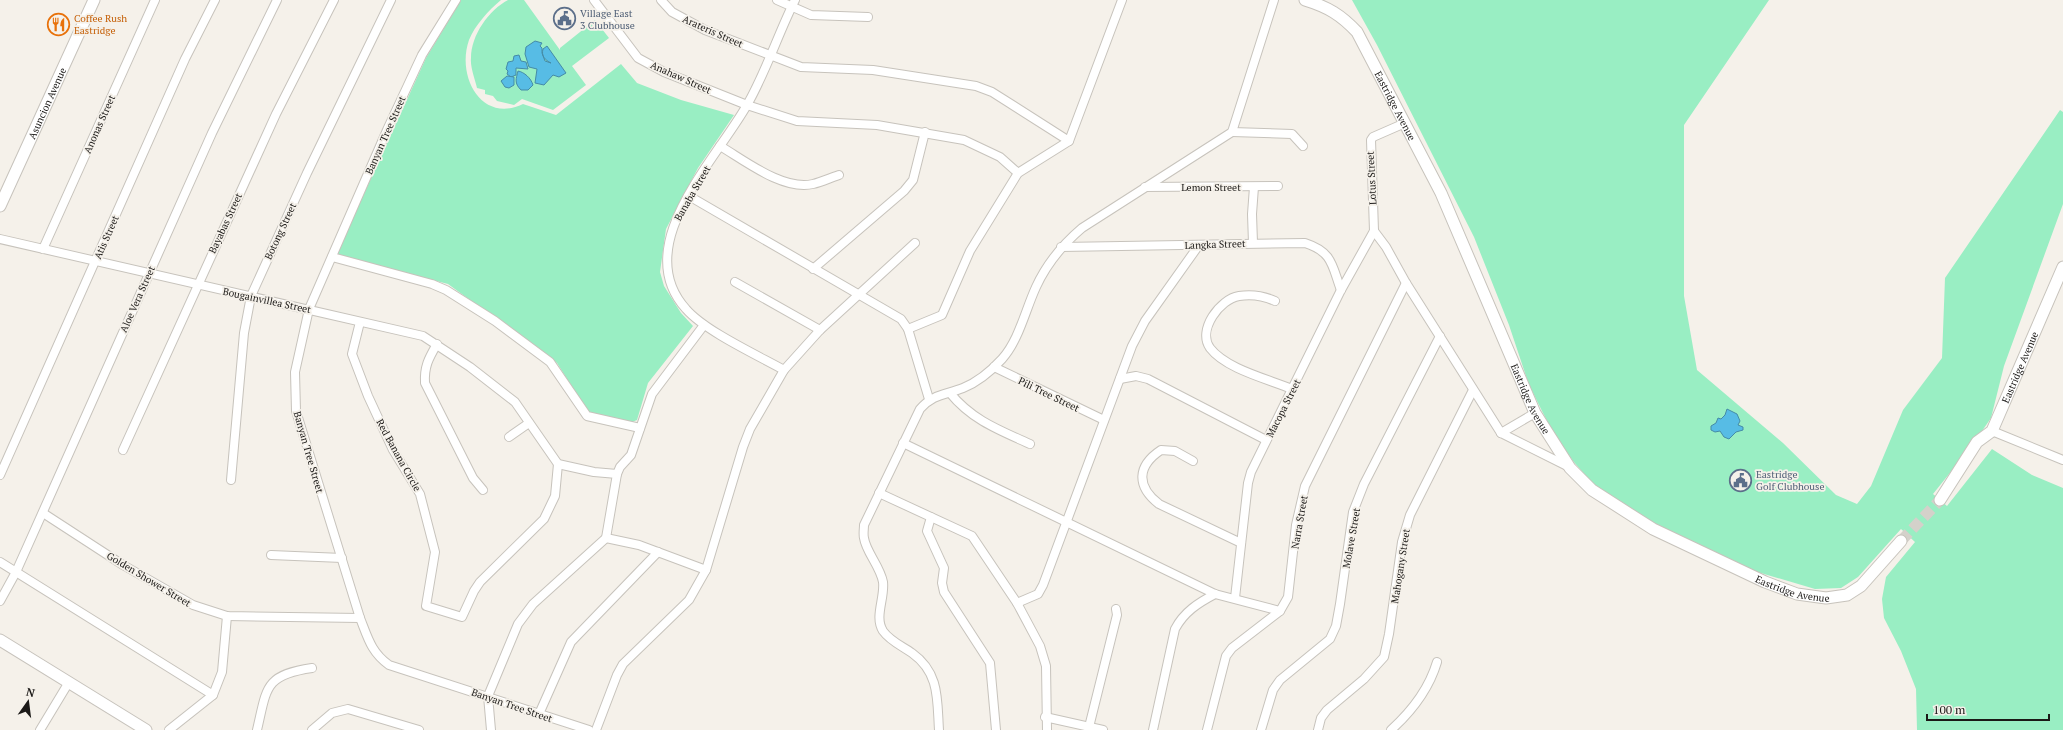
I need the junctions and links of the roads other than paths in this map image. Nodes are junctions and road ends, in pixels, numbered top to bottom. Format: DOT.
graph roads {
  1 [pos="94,0"];
  2 [pos="155,0"];
  3 [pos="215,0"];
  4 [pos="277,0"];
  5 [pos="334,0"];
  6 [pos="391,0"];
  7 [pos="456,0"];
  8 [pos="594,0"];
  9 [pos="661,0"];
  10 [pos="777,0"];
  11 [pos="1122,0"];
  12 [pos="1274,0"];
  13 [pos="1305,0"];
  14 [pos="793,3"];
  15 [pos="868,17"];
  16 [pos="769,56"];
  17 [pos="747,105"];
  18 [pos="1404,123"];
  19 [pos="925,132"];
  20 [pos="1232,132"];
  21 [pos="1069,141"];
  22 [pos="720,146"];
  23 [pos="1303,146"];
  24 [pos="1018,173"];
  25 [pos="839,175"];
  26 [pos="1278,186"];
  27 [pos="1144,187"];
  28 [pos="1254,187"];
  29 [pos="689,196"];
  30 [pos="0,206"];
  31 [pos="1374,231"];
  32 [pos="0,239"];
  33 [pos="915,243"];
  34 [pos="1253,243"];
  35 [pos="1199,245"];
  36 [pos="1061,247"];
  37 [pos="43,249"];
  38 [pos="332,257"];
  39 [pos="94,262"];
  40 [pos="2063,267"];
  41 [pos="813,269"];
  42 [pos="148,274"];
  43 [pos="735,282"];
  44 [pos="1406,283"];
  45 [pos="196,286"];
  46 [pos="1341,290"];
  47 [pos="860,295"];
  48 [pos="251,296"];
  49 [pos="1275,301"];
  50 [pos="309,309"];
  51 [pos="360,322"];
  52 [pos="704,325"];
  53 [pos="908,328"];
  54 [pos="820,330"];
  55 [pos="1440,336"];
  56 [pos="437,344"];
  57 [pos="994,367"];
  58 [pos="784,370"];
  59 [pos="1120,379"];
  60 [pos="1292,389"];
  61 [pos="1473,390"];
  62 [pos="950,393"];
  63 [pos="929,399"];
  64 [pos="1534,413"];
  65 [pos="1104,420"];
  66 [pos="529,423"];
  67 [pos="640,428"];
  68 [pos="1992,431"];
  69 [pos="1502,433"];
  70 [pos="509,437"];
  71 [pos="1266,440"];
  72 [pos="903,443"];
  73 [pos="1030,444"];
  74 [pos="123,450"];
  75 [pos="2063,460"];
  76 [pos="1193,462"];
  77 [pos="558,464"];
  78 [pos="1570,468"];
  79 [pos="617,474"];
  80 [pos="0,475"];
  81 [pos="230,480"];
  82 [pos="483,490"];
  83 [pos="880,492"];
  84 [pos="1940,500"];
  85 [pos="43,513"];
  86 [pos="931,517"];
  87 [pos="1066,522"];
  88 [pos="606,538"];
  89 [pos="1901,541"];
  90 [pos="1241,544"];
  91 [pos="658,552"];
  92 [pos="270,555"];
  93 [pos="342,558"];
  94 [pos="0,562"];
  95 [pos="706,570"];
  96 [pos="16,572"];
  97 [pos="1215,594"];
  98 [pos="1235,598"];
  99 [pos="0,601"];
  100 [pos="1017,603"];
  101 [pos="1116,609"];
  102 [pos="1280,611"];
  103 [pos="227,616"];
  104 [pos="360,618"];
  105 [pos="0,640"];
  106 [pos="1437,662"];
  107 [pos="312,668"];
  108 [pos="69,682"];
  109 [pos="213,694"];
  110 [pos="488,696"];
  111 [pos="539,714"];
  112 [pos="1046,717"];
  113 [pos="1088,727"];
  114 [pos="40,730"];
  115 [pos="146,730"];
  116 [pos="169,730"];
  117 [pos="257,730"];
  118 [pos="312,730"];
  119 [pos="419,730"];
  120 [pos="491,730"];
  121 [pos="589,730"];
  122 [pos="596,730"];
  123 [pos="939,730"];
  124 [pos="996,730"];
  125 [pos="1047,730"];
  126 [pos="1103,730"];
  127 [pos="1153,730"];
  128 [pos="1207,730"];
  129 [pos="1261,730"];
  130 [pos="1318,730"];
  131 [pos="1391,730"];
  1 -- 30 [label="street, Asuncion Avenue"];
  2 -- 37 [label="street, Anonas Street"];
  3 -- 39 [label="street, Atis Street"];
  4 -- 42 [label="street, Aloe Vera Street"];
  5 -- 45 [label="street, Bayabas Street"];
  6 -- 48 [label="street, Botong Street"];
  7 -- 38 [label="street, Banyan Tree Street"];
  8 -- 17 [label="street, Anahaw Street"];
  9 -- 16 [label="street, Arateris Street"];
  10 -- 14 [label="street"];
  11 -- 21 [label="street"];
  12 -- 20 [label="street"];
  13 -- 18 [label="street, Eastridge Avenue"];
  14 -- 15 [label="street"];
  14 -- 16 [label="street, Banaba Street"];
  16 -- 17 [label="street, Banaba Street"];
  16 -- 21 [label="street, Arateris Street"];
  17 -- 19 [label="street, Anahaw Street"];
  17 -- 22 [label="street, Banaba Street"];
  18 -- 31 [label="street, Lotus Street"];
  18 -- 64 [label="street, Eastridge Avenue"];
  19 -- 24 [label="street, Anahaw Street"];
  19 -- 41 [label="street"];
  20 -- 23 [label="street"];
  20 -- 27 [label="street"];
  21 -- 24 [label="street"];
  22 -- 25 [label="street"];
  22 -- 29 [label="street, Banaba Street"];
  24 -- 53 [label="street"];
  26 -- 28 [label="street, Lemon Street"];
  27 -- 28 [label="street, Lemon Street"];
  27 -- 36 [label="street"];
  28 -- 34 [label="street"];
  29 -- 41 [label="street"];
  29 -- 52 [label="street, Banaba Street"];
  31 -- 44 [label="street"];
  31 -- 46 [label="street, Macopa Street"];
  32 -- 37 [label="street, Bougainvillea Street"];
  33 -- 47 [label="street"];
  34 -- 35 [label="street, Langka Street"];
  34 -- 46 [label="street, Langka Street"];
  35 -- 36 [label="street, Langka Street"];
  35 -- 59 [label="street"];
  36 -- 57 [label="street"];
  37 -- 39 [label="street, Bougainvillea Street"];
  38 -- 50 [label="street, Banyan Tree Street"];
  38 -- 67 [label="street"];
  39 -- 42 [label="street, Bougainvillea Street"];
  39 -- 80 [label="street, Atis Street"];
  40 -- 68 [label="street, Eastridge Avenue"];
  41 -- 47 [label="street"];
  42 -- 45 [label="street, Bougainvillea Street"];
  42 -- 85 [label="street, Aloe Vera Street"];
  43 -- 54 [label="street"];
  44 -- 55 [label="street"];
  44 -- 102 [label="street, Narra Street"];
  45 -- 48 [label="street, Bougainvillea Street"];
  45 -- 74 [label="street, Bayabas Street"];
  46 -- 60 [label="street, Macopa Street"];
  47 -- 53 [label="street"];
  47 -- 54 [label="street"];
  48 -- 50 [label="street, Bougainvillea Street"];
  48 -- 81 [label="street, Botong Street"];
  49 -- 60 [label="street"];
  50 -- 51 [label="street, Bougainvillea Street"];
  50 -- 93 [label="street, Banyan Tree Street"];
  51 -- 56 [label="street, Bougainvillea Street"];
  51 -- 77 [label="street, Red Banana Circle"];
  52 -- 58 [label="street, Banaba Street"];
  52 -- 67 [label="street"];
  53 -- 63 [label="street"];
  54 -- 58 [label="street"];
  55 -- 61 [label="street"];
  55 -- 129 [label="street, Molave Street"];
  56 -- 66 [label="street, Bougainvillea Street"];
  56 -- 82 [label="street"];
  57 -- 62 [label="street"];
  57 -- 65 [label="street, Pili Tree Street"];
  58 -- 95 [label="street"];
  59 -- 65 [label="street"];
  59 -- 71 [label="street"];
  60 -- 71 [label="street, Macopa Street"];
  61 -- 69 [label="street"];
  61 -- 130 [label="street, Mahogany Street"];
  62 -- 63 [label="street"];
  62 -- 73 [label="street"];
  63 -- 72 [label="street"];
  64 -- 69 [label="street"];
  64 -- 78 [label="street, Eastridge Avenue"];
  65 -- 87 [label="street"];
  66 -- 70 [label="street"];
  66 -- 77 [label="street, Bougainvillea Street"];
  67 -- 79 [label="street"];
  68 -- 75 [label="street"];
  68 -- 84 [label="street, Eastridge Avenue"];
  69 -- 78 [label="street"];
  71 -- 90 [label="street, Macopa Street"];
  72 -- 83 [label="street"];
  72 -- 87 [label="street"];
  76 -- 90 [label="street"];
  77 -- 79 [label="street"];
  78 -- 89 [label="street, Eastridge Avenue"];
  79 -- 88 [label="street"];
  83 -- 86 [label="street"];
  83 -- 123 [label="street"];
  85 -- 96 [label="street, Aloe Vera Street"];
  85 -- 103 [label="street, Golden Shower Street"];
  86 -- 100 [label="street"];
  86 -- 124 [label="street"];
  87 -- 97 [label="street"];
  87 -- 100 [label="street"];
  88 -- 91 [label="street"];
  88 -- 110 [label="street"];
  90 -- 98 [label="street, Macopa Street"];
  91 -- 95 [label="street"];
  91 -- 111 [label="street"];
  92 -- 93 [label="street"];
  93 -- 104 [label="street, Banyan Tree Street"];
  94 -- 96 [label="street"];
  95 -- 122 [label="street"];
  96 -- 99 [label="street, Aloe Vera Street"];
  96 -- 109 [label="street"];
  97 -- 98 [label="street"];
  97 -- 127 [label="street"];
  98 -- 102 [label="street"];
  100 -- 112 [label="street"];
  101 -- 113 [label="street"];
  102 -- 128 [label="street, Narra Street"];
  103 -- 104 [label="street, Golden Shower Street"];
  103 -- 109 [label="street"];
  104 -- 110 [label="street, Banyan Tree Street"];
  105 -- 108 [label="street"];
  106 -- 131 [label="street"];
  107 -- 117 [label="street"];
  108 -- 114 [label="street"];
  108 -- 115 [label="street"];
  109 -- 116 [label="street"];
  110 -- 111 [label="street, Banyan Tree Street"];
  110 -- 120 [label="street"];
  111 -- 121 [label="street, Banyan Tree Street"];
  112 -- 113 [label="street"];
  112 -- 125 [label="street"];
  113 -- 126 [label="street"];
  118 -- 119 [label="street"];
}
